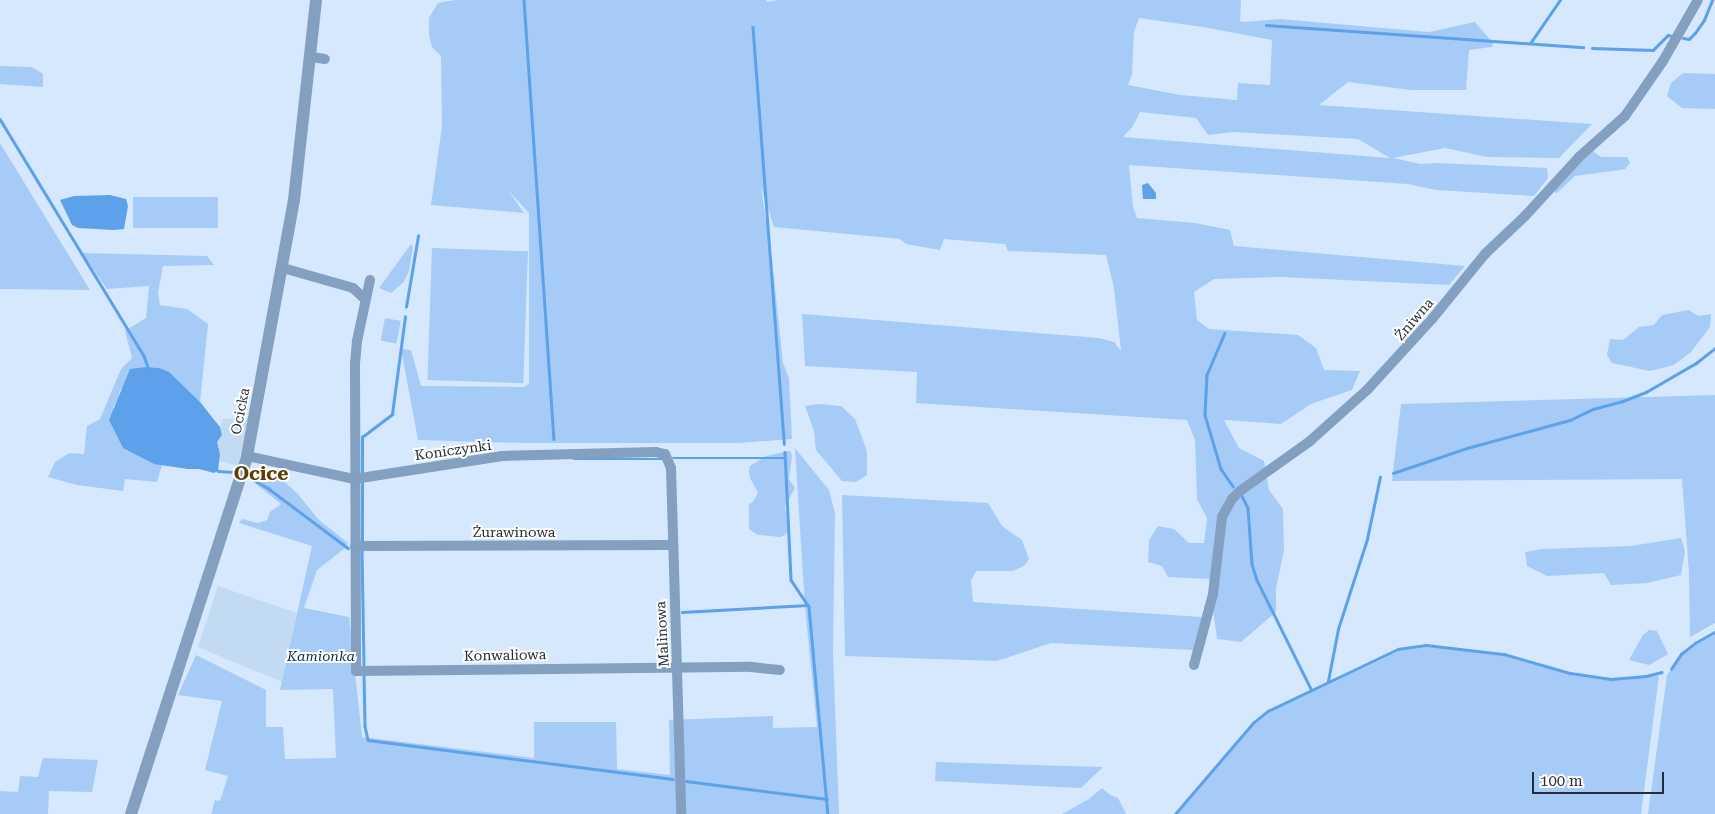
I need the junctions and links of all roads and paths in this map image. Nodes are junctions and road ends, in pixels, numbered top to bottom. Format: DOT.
graph roads {
  1 [pos="316,0"];
  2 [pos="1698,0"];
  3 [pos="310,57"];
  4 [pos="325,59"];
  5 [pos="282,268"];
  6 [pos="370,280"];
  7 [pos="366,298"];
  8 [pos="665,454"];
  9 [pos="247,456"];
  10 [pos="354,479"];
  11 [pos="672,545"];
  12 [pos="355,546"];
  13 [pos="1194,665"];
  14 [pos="678,667"];
  15 [pos="780,670"];
  16 [pos="131,814"];
  17 [pos="680,814"];
  1 -- 3 [label="street, Ocicka"];
  2 -- 13 [label="street, Żniwna"];
  3 -- 4 [label="street"];
  3 -- 5 [label="street, Ocicka"];
  5 -- 7 [label="street"];
  5 -- 9 [label="street, Ocicka"];
  6 -- 7 [label="street"];
  7 -- 10 [label="street"];
  8 -- 10 [label="street, Koniczynki"];
  8 -- 11 [label="street, Malinowa"];
  9 -- 10 [label="street, Koniczynki"];
  9 -- 16 [label="street, Ocicka"];
  10 -- 12 [label="street"];
  11 -- 12 [label="street, Żurawinowa"];
  11 -- 14 [label="street, Malinowa"];
  12 -- 14 [label="street, Konwaliowa"];
  14 -- 15 [label="street, Konwaliowa"];
  14 -- 17 [label="street, Malinowa"];
}
